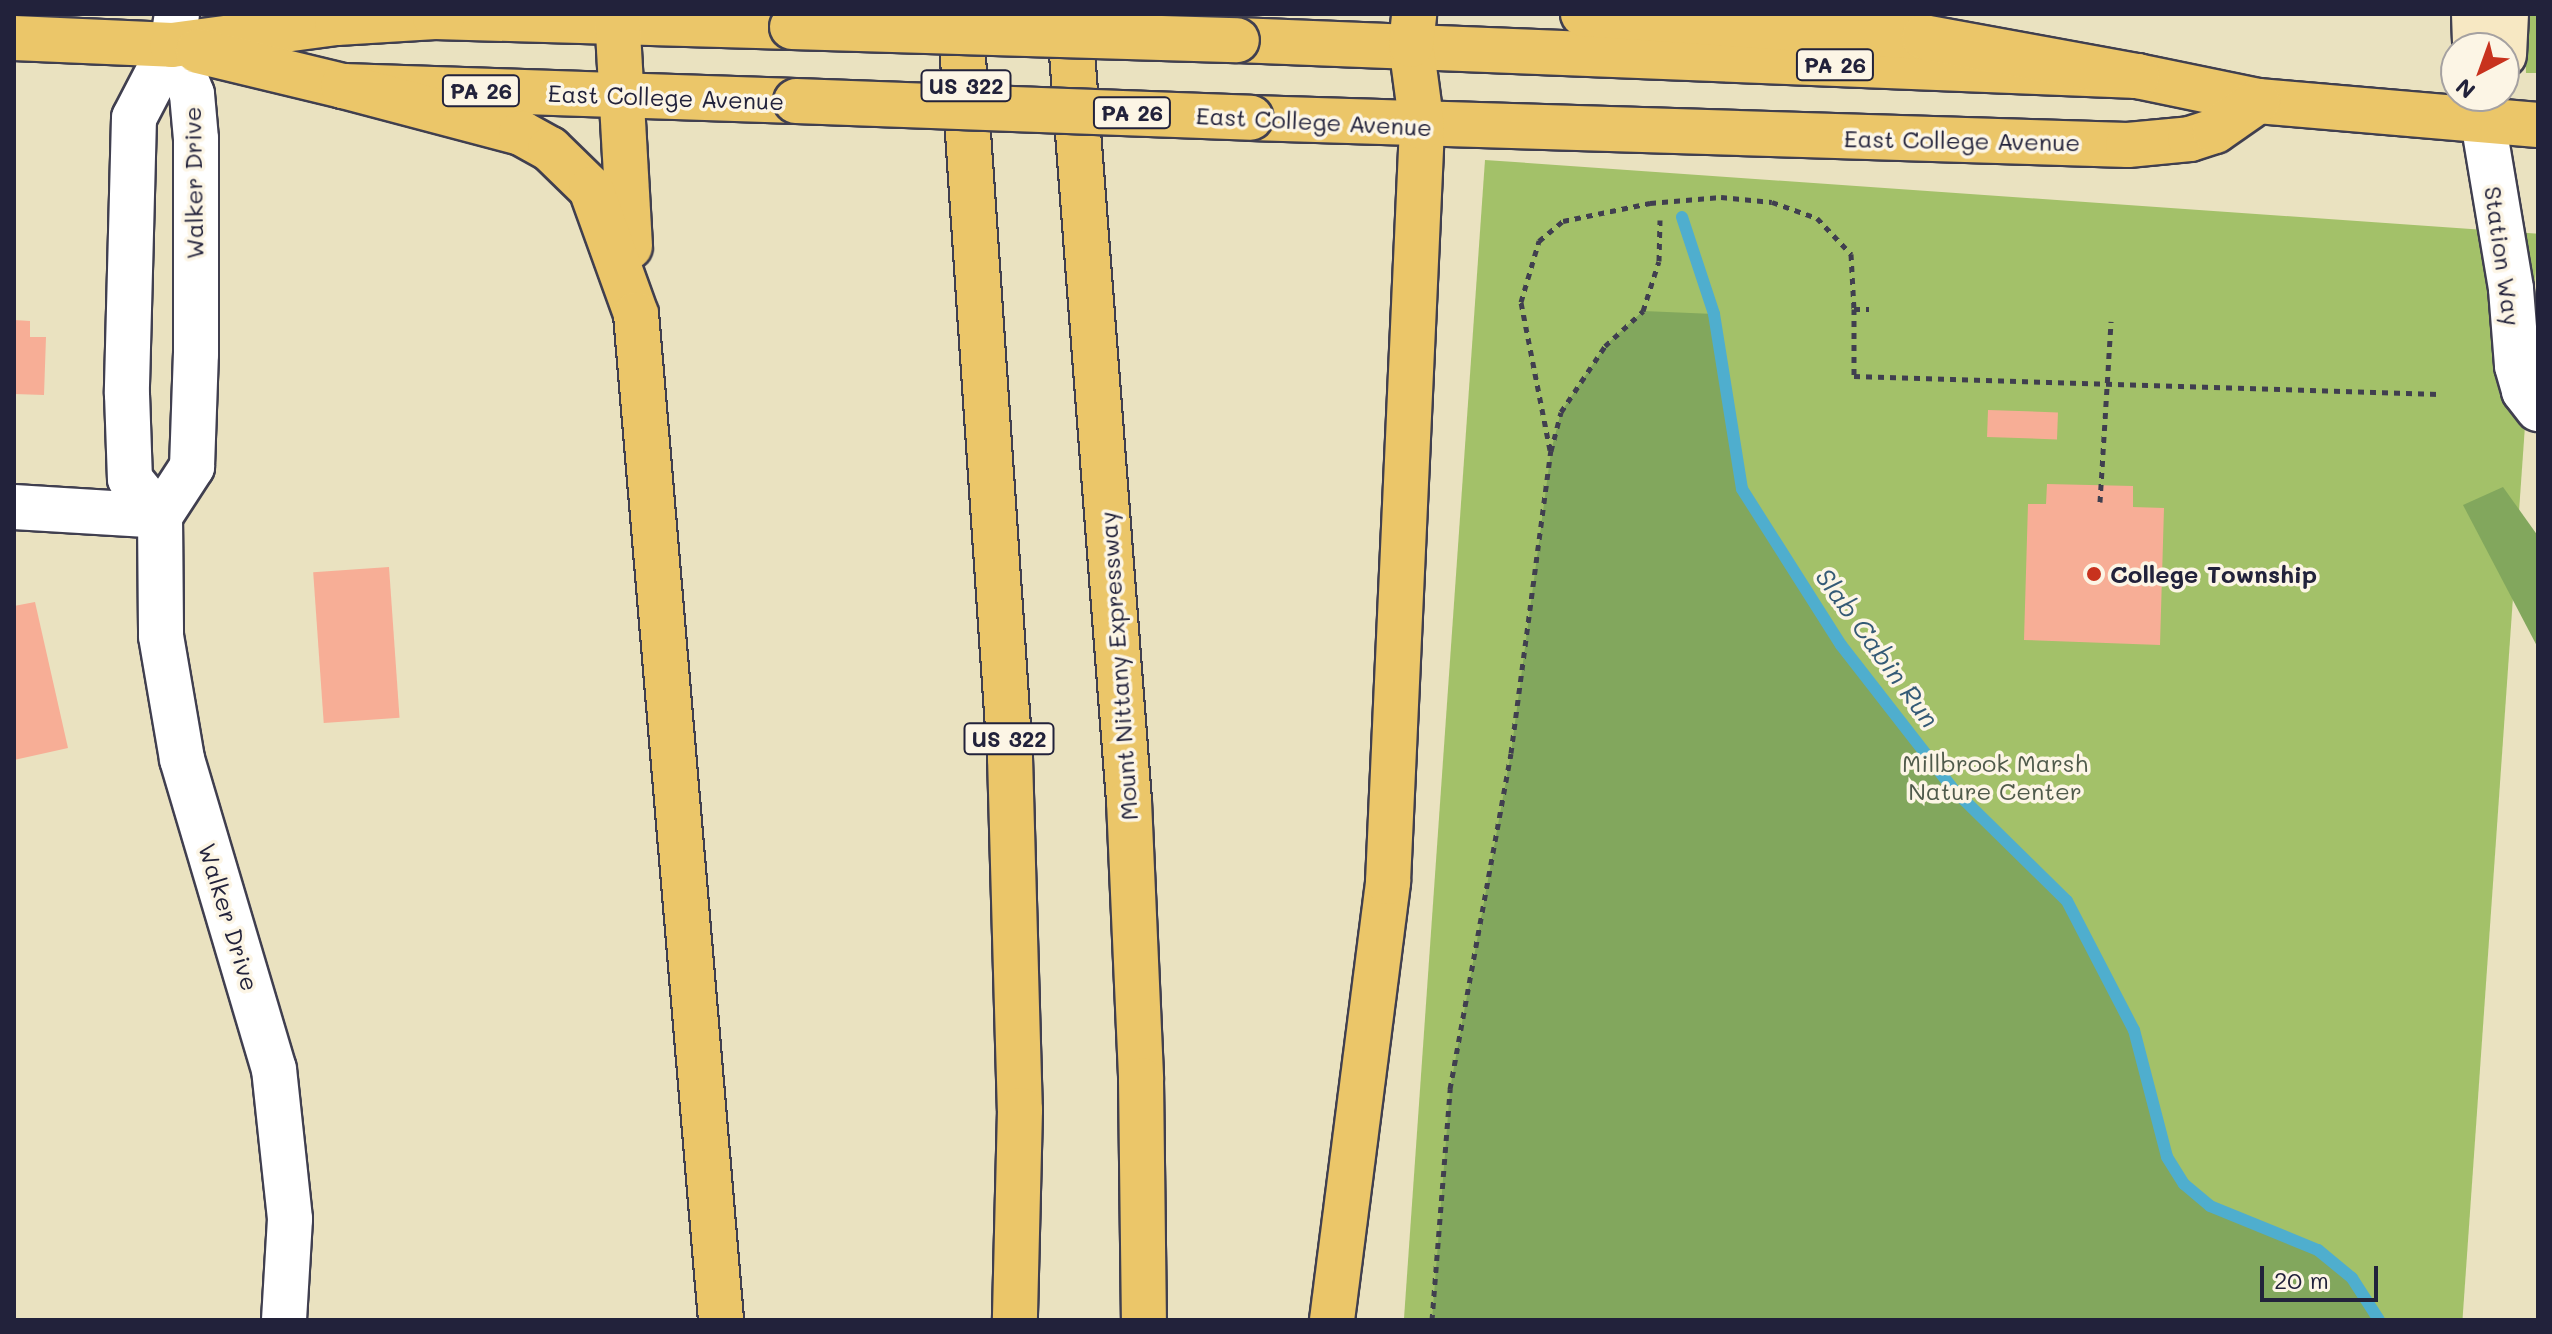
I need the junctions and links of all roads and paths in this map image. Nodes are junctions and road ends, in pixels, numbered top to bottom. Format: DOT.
graph roads {
  1 [pos="960,14"];
  2 [pos="1069,14"];
  3 [pos="1583,14"];
  4 [pos="439,16"];
  5 [pos="617,17"];
  6 [pos="1412,29"];
  7 [pos="174,30"];
  8 [pos="14,38"];
  9 [pos="2137,76"];
  10 [pos="343,86"];
  11 [pos="618,97"];
  12 [pos="2258,101"];
  13 [pos="2440,103"];
  14 [pos="2486,112"];
  15 [pos="2505,112"];
  16 [pos="2538,125"];
  17 [pos="1422,127"];
  18 [pos="1660,220"];
  19 [pos="1854,309"];
  20 [pos="1869,309"];
  21 [pos="636,314"];
  22 [pos="2111,321"];
  23 [pos="2108,380"];
  24 [pos="2439,394"];
  25 [pos="2531,400"];
  26 [pos="1551,451"];
  27 [pos="2100,502"];
  28 [pos="14,507"];
  29 [pos="160,516"];
  30 [pos="284,1320"];
  31 [pos="721,1320"];
  32 [pos="1015,1320"];
  33 [pos="1144,1320"];
  34 [pos="1332,1320"];
  35 [pos="1432,1320"];
  1 -- 32 [label="main road, US 322"];
  2 -- 33 [label="main road, Mount Nittany Expressway"];
  3 -- 9 [label="main road"];
  4 -- 5 [label="main road, East College Avenue / PA 26"];
  4 -- 7 [label="main road, East College Avenue / PA 26"];
  5 -- 6 [label="main road, East College Avenue / PA 26, bridge"];
  5 -- 11 [label="main road"];
  6 -- 9 [label="main road, East College Avenue / PA 26"];
  6 -- 17 [label="main road"];
  7 -- 8 [label="main road, East College Avenue / PA 26"];
  7 -- 10 [label="main road, East College Avenue / PA 26"];
  7 -- 29 [label="street, Walker Drive"];
  7 -- 29 [label="street, Walker Drive"];
  9 -- 12 [label="main road, East College Avenue / PA 26"];
  10 -- 11 [label="main road, East College Avenue / PA 26"];
  10 -- 21 [label="main road"];
  11 -- 17 [label="main road, East College Avenue / PA 26, bridge"];
  11 -- 21 [label="main road"];
  12 -- 13 [label="main road, East College Avenue / PA 26"];
  12 -- 17 [label="main road, East College Avenue / PA 26"];
  14 -- 25 [label="street, Station Way"];
  15 -- 16 [label="main road, East College Avenue / PA 26"];
  17 -- 34 [label="main road"];
  18 -- 26 [label="path"];
  19 -- 20 [label="path"];
  19 -- 23 [label="path"];
  19 -- 26 [label="path"];
  21 -- 31 [label="main road"];
  22 -- 23 [label="path"];
  23 -- 24 [label="path"];
  23 -- 27 [label="path"];
  26 -- 35 [label="path"];
  28 -- 29 [label="street"];
  29 -- 30 [label="street, Walker Drive"];
}
